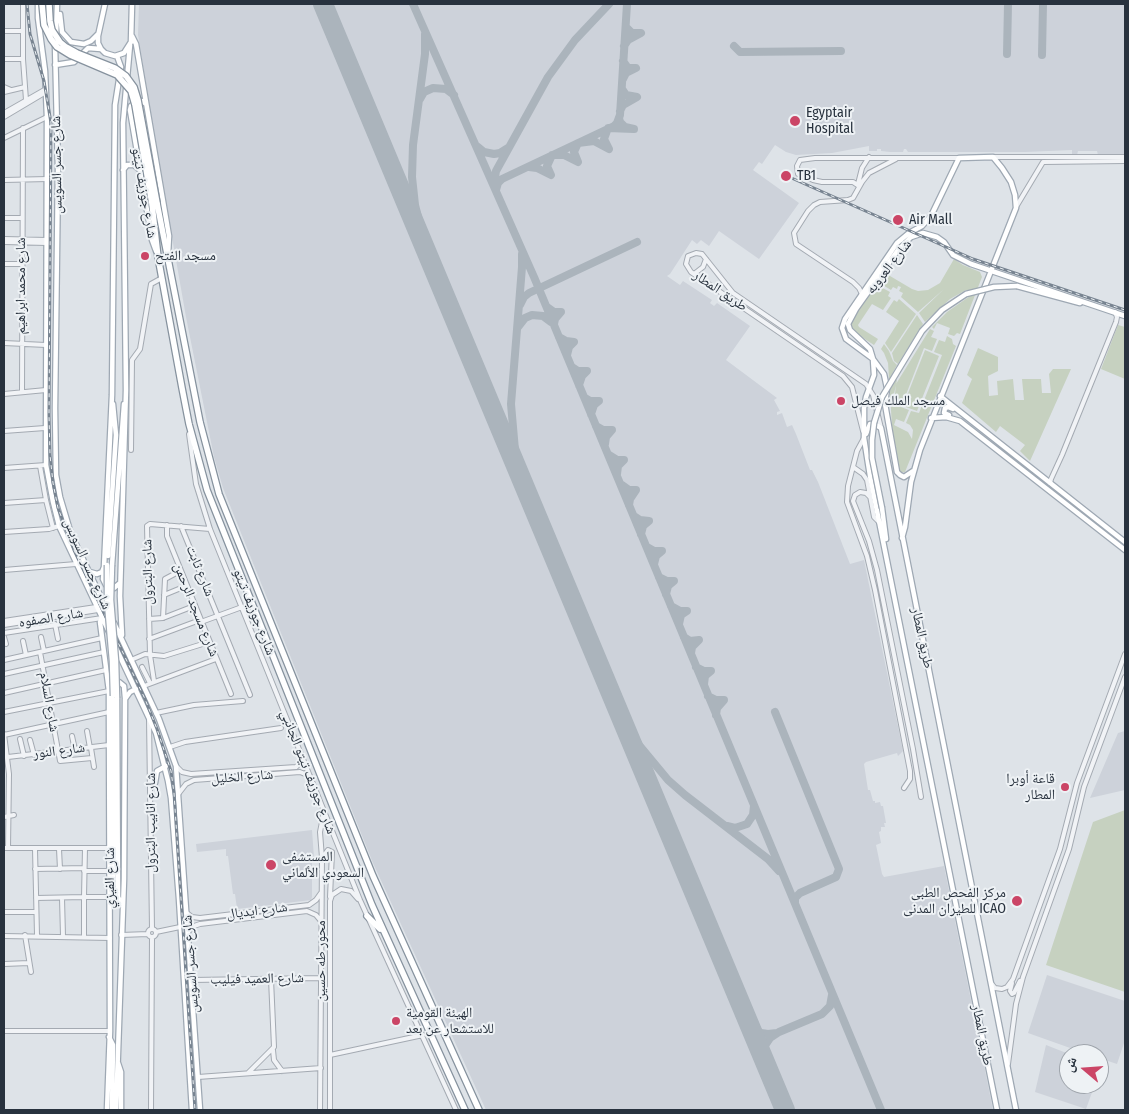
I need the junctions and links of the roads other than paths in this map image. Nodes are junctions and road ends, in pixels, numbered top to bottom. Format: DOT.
graph roads {
  1 [pos="22,4"];
  2 [pos="38,4"];
  3 [pos="42,4"];
  4 [pos="49,4"];
  5 [pos="58,4"];
  6 [pos="105,4"];
  7 [pos="132,4"];
  8 [pos="57,10"];
  9 [pos="38,18"];
  10 [pos="4,31"];
  11 [pos="23,31"];
  12 [pos="56,32"];
  13 [pos="98,33"];
  14 [pos="40,35"];
  15 [pos="132,36"];
  16 [pos="130,45"];
  17 [pos="101,49"];
  18 [pos="117,56"];
  19 [pos="4,59"];
  20 [pos="23,59"];
  21 [pos="55,65"];
  22 [pos="4,87"];
  23 [pos="25,87"];
  24 [pos="11,90"];
  25 [pos="46,91"];
  26 [pos="4,92"];
  27 [pos="26,100"];
  28 [pos="146,104"];
  29 [pos="4,112"];
  30 [pos="4,117"];
  31 [pos="47,117"];
  32 [pos="23,128"];
  33 [pos="4,138"];
  34 [pos="869,157"];
  35 [pos="897,158"];
  36 [pos="959,158"];
  37 [pos="993,158"];
  38 [pos="1125,159"];
  39 [pos="1042,160"];
  40 [pos="122,170"];
  41 [pos="140,170"];
  42 [pos="48,179"];
  43 [pos="4,180"];
  44 [pos="22,180"];
  45 [pos="859,185"];
  46 [pos="1016,208"];
  47 [pos="4,218"];
  48 [pos="22,218"];
  49 [pos="4,241"];
  50 [pos="22,241"];
  51 [pos="47,241"];
  52 [pos="168,256"];
  53 [pos="158,257"];
  54 [pos="706,259"];
  55 [pos="4,264"];
  56 [pos="21,264"];
  57 [pos="47,265"];
  58 [pos="58,265"];
  59 [pos="990,271"];
  60 [pos="58,273"];
  61 [pos="47,274"];
  62 [pos="694,274"];
  63 [pos="162,278"];
  64 [pos="724,282"];
  65 [pos="716,284"];
  66 [pos="862,294"];
  67 [pos="738,297"];
  68 [pos="735,301"];
  69 [pos="1091,303"];
  70 [pos="1115,312"];
  71 [pos="1125,316"];
  72 [pos="4,343"];
  73 [pos="21,344"];
  74 [pos="46,345"];
  75 [pos="821,352"];
  76 [pos="818,357"];
  77 [pos="873,359"];
  78 [pos="835,362"];
  79 [pos="832,367"];
  80 [pos="128,387"];
  81 [pos="869,387"];
  82 [pos="46,390"];
  83 [pos="22,392"];
  84 [pos="4,394"];
  85 [pos="940,396"];
  86 [pos="55,408"];
  87 [pos="46,409"];
  88 [pos="959,412"];
  89 [pos="931,418"];
  90 [pos="55,420"];
  91 [pos="45,421"];
  92 [pos="960,421"];
  93 [pos="189,424"];
  94 [pos="45,428"];
  95 [pos="881,428"];
  96 [pos="4,431"];
  97 [pos="864,438"];
  98 [pos="131,450"];
  99 [pos="46,465"];
  100 [pos="40,466"];
  101 [pos="853,467"];
  102 [pos="4,468"];
  103 [pos="914,470"];
  104 [pos="1050,483"];
  105 [pos="1059,490"];
  106 [pos="1054,495"];
  107 [pos="1068,496"];
  108 [pos="871,498"];
  109 [pos="46,500"];
  110 [pos="4,502"];
  111 [pos="1063,502"];
  112 [pos="880,523"];
  113 [pos="167,525"];
  114 [pos="60,526"];
  115 [pos="181,526"];
  116 [pos="53,528"];
  117 [pos="210,529"];
  118 [pos="4,532"];
  119 [pos="902,538"];
  120 [pos="74,542"];
  121 [pos="1125,542"];
  122 [pos="68,545"];
  123 [pos="1125,550"];
  124 [pos="887,556"];
  125 [pos="76,564"];
  126 [pos="108,566"];
  127 [pos="4,570"];
  128 [pos="88,570"];
  129 [pos="180,571"];
  130 [pos="120,583"];
  131 [pos="186,586"];
  132 [pos="881,589"];
  133 [pos="875,590"];
  134 [pos="164,596"];
  135 [pos="194,606"];
  136 [pos="242,607"];
  137 [pos="97,608"];
  138 [pos="218,616"];
  139 [pos="102,618"];
  140 [pos="163,618"];
  141 [pos="149,619"];
  142 [pos="201,621"];
  143 [pos="4,623"];
  144 [pos="55,624"];
  145 [pos="888,625"];
  146 [pos="882,626"];
  147 [pos="4,633"];
  148 [pos="4,637"];
  149 [pos="41,637"];
  150 [pos="102,638"];
  151 [pos="149,638"];
  152 [pos="58,639"];
  153 [pos="122,639"];
  154 [pos="23,641"];
  155 [pos="209,642"];
  156 [pos="6,644"];
  157 [pos="42,652"];
  158 [pos="104,652"];
  159 [pos="1125,654"];
  160 [pos="26,655"];
  161 [pos="150,655"];
  162 [pos="4,660"];
  163 [pos="132,660"];
  164 [pos="216,660"];
  165 [pos="42,666"];
  166 [pos="142,667"];
  167 [pos="106,670"];
  168 [pos="4,674"];
  169 [pos="1125,677"];
  170 [pos="152,682"];
  171 [pos="46,684"];
  172 [pos="144,686"];
  173 [pos="136,689"];
  174 [pos="109,691"];
  175 [pos="4,693"];
  176 [pos="230,694"];
  177 [pos="250,695"];
  178 [pos="115,697"];
  179 [pos="125,699"];
  180 [pos="243,701"];
  181 [pos="49,703"];
  182 [pos="4,712"];
  183 [pos="109,712"];
  184 [pos="156,713"];
  185 [pos="149,716"];
  186 [pos="53,724"];
  187 [pos="281,728"];
  188 [pos="88,731"];
  189 [pos="4,734"];
  190 [pos="72,736"];
  191 [pos="20,740"];
  192 [pos="30,740"];
  193 [pos="109,745"];
  194 [pos="170,747"];
  195 [pos="91,748"];
  196 [pos="75,750"];
  197 [pos="58,752"];
  198 [pos="34,754"];
  199 [pos="24,756"];
  200 [pos="8,757"];
  201 [pos="92,758"];
  202 [pos="303,760"];
  203 [pos="166,766"];
  204 [pos="176,766"];
  205 [pos="94,767"];
  206 [pos="296,767"];
  207 [pos="295,773"];
  208 [pos="4,774"];
  209 [pos="9,774"];
  210 [pos="189,774"];
  211 [pos="310,776"];
  212 [pos="190,781"];
  213 [pos="151,787"];
  214 [pos="4,788"];
  215 [pos="9,788"];
  216 [pos="904,788"];
  217 [pos="179,793"];
  218 [pos="921,797"];
  219 [pos="9,802"];
  220 [pos="4,803"];
  221 [pos="324,812"];
  222 [pos="12,816"];
  223 [pos="4,817"];
  224 [pos="6,848"];
  225 [pos="84,848"];
  226 [pos="109,848"];
  227 [pos="35,849"];
  228 [pos="59,849"];
  229 [pos="322,858"];
  230 [pos="60,868"];
  231 [pos="35,869"];
  232 [pos="84,870"];
  233 [pos="109,871"];
  234 [pos="322,891"];
  235 [pos="109,897"];
  236 [pos="36,898"];
  237 [pos="62,898"];
  238 [pos="84,898"];
  239 [pos="360,900"];
  240 [pos="330,901"];
  241 [pos="122,906"];
  242 [pos="110,909"];
  243 [pos="4,912"];
  244 [pos="36,912"];
  245 [pos="187,913"];
  246 [pos="367,916"];
  247 [pos="195,918"];
  248 [pos="322,923"];
  249 [pos="196,925"];
  250 [pos="180,927"];
  251 [pos="154,930"];
  252 [pos="382,930"];
  253 [pos="189,931"];
  254 [pos="25,935"];
  255 [pos="37,935"];
  256 [pos="121,935"];
  257 [pos="4,936"];
  258 [pos="63,936"];
  259 [pos="84,936"];
  260 [pos="150,936"];
  261 [pos="110,938"];
  262 [pos="29,963"];
  263 [pos="4,964"];
  264 [pos="31,972"];
  265 [pos="1023,977"];
  266 [pos="321,978"];
  267 [pos="271,979"];
  268 [pos="1013,979"];
  269 [pos="192,980"];
  270 [pos="992,983"];
  271 [pos="4,1031"];
  272 [pos="110,1031"];
  273 [pos="423,1035"];
  274 [pos="109,1037"];
  275 [pos="273,1050"];
  276 [pos="330,1055"];
  277 [pos="189,1058"];
  278 [pos="197,1058"];
  279 [pos="117,1062"];
  280 [pos="198,1068"];
  281 [pos="321,1068"];
  282 [pos="190,1069"];
  283 [pos="1008,1069"];
  284 [pos="282,1071"];
  285 [pos="247,1073"];
  286 [pos="198,1077"];
  287 [pos="320,1108"];
  288 [pos="330,1108"];
  289 [pos="107,1110"];
  290 [pos="112,1110"];
  291 [pos="116,1110"];
  292 [pos="121,1110"];
  293 [pos="151,1110"];
  294 [pos="192,1110"];
  295 [pos="200,1110"];
  296 [pos="456,1110"];
  297 [pos="464,1110"];
  298 [pos="479,1110"];
  299 [pos="997,1110"];
  300 [pos="1016,1110"];
  1 -- 11 [label="street"];
  2 -- 9 [label="main road, شارع جسر السويس"];
  3 -- 53 [label="highway, bridge"];
  4 -- 52 [label="highway, bridge"];
  5 -- 8 [label="main road, شارع جسر السويس"];
  5 -- 13 [label="main road"];
  6 -- 13 [label="main road"];
  7 -- 15 [label="main road"];
  8 -- 9 [label="main road"];
  8 -- 12 [label="main road, شارع جسر السويس"];
  9 -- 14 [label="main road, شارع جسر السويس"];
  10 -- 11 [label="street"];
  11 -- 20 [label="street"];
  12 -- 14 [label="main road"];
  12 -- 21 [label="main road, شارع جسر السويس"];
  13 -- 17 [label="main road"];
  14 -- 25 [label="main road, شارع جسر السويس"];
  15 -- 16 [label="main road"];
  15 -- 28 [label="main road, شارع جوزيف تيتو"];
  16 -- 18 [label="main road"];
  16 -- 40 [label="main road"];
  17 -- 18 [label="main road"];
  17 -- 21 [label="main road"];
  18 -- 126 [label="main road"];
  19 -- 20 [label="street"];
  20 -- 23 [label="street"];
  21 -- 58 [label="main road, شارع جسر السويس"];
  22 -- 24 [label="street"];
  23 -- 24 [label="street"];
  23 -- 27 [label="street"];
  24 -- 26 [label="street"];
  25 -- 27 [label="street"];
  25 -- 30 [label="street"];
  25 -- 31 [label="main road, شارع جسر السويس"];
  27 -- 29 [label="street"];
  28 -- 41 [label="main road, شارع جوزيف تيتو"];
  28 -- 52 [label="main road, شارع جوزيف تيتو"];
  31 -- 32 [label="street"];
  31 -- 42 [label="main road, شارع جسر السويس"];
  32 -- 33 [label="street"];
  32 -- 44 [label="street, شارع محمد ابراهيم"];
  34 -- 35 [label="street"];
  34 -- 45 [label="street"];
  34 -- 45 [label="street"];
  35 -- 36 [label="street"];
  35 -- 45 [label="street"];
  36 -- 37 [label="main road"];
  36 -- 66 [label="main road, شارع العروبه"];
  37 -- 39 [label="street"];
  37 -- 46 [label="main road"];
  38 -- 39 [label="street"];
  39 -- 46 [label="street"];
  40 -- 41 [label="main road"];
  40 -- 80 [label="main road"];
  41 -- 53 [label="main road, شارع جوزيف تيتو"];
  42 -- 44 [label="street"];
  42 -- 51 [label="main road, شارع جسر السويس"];
  43 -- 44 [label="street"];
  44 -- 48 [label="street, شارع محمد ابراهيم"];
  45 -- 66 [label="street"];
  46 -- 59 [label="main road"];
  47 -- 48 [label="street"];
  48 -- 50 [label="street, شارع محمد ابراهيم"];
  49 -- 50 [label="street"];
  50 -- 51 [label="street"];
  50 -- 56 [label="street, شارع محمد ابراهيم"];
  51 -- 57 [label="main road, شارع جسر السويس"];
  52 -- 298 [label="highway, شارع جوزيف تيتو"];
  53 -- 63 [label="highway, شارع جوزيف تيتو"];
  54 -- 62 [label="street"];
  54 -- 62 [label="street, طريق المطار"];
  54 -- 64 [label="street, طريق المطار"];
  55 -- 56 [label="street"];
  56 -- 73 [label="street, شارع محمد ابراهيم"];
  57 -- 58 [label="main road"];
  57 -- 61 [label="main road, شارع جسر السويس"];
  58 -- 60 [label="main road, شارع جسر السويس"];
  59 -- 69 [label="main road, شارع العروبه"];
  59 -- 77 [label="main road, شارع العروبه"];
  59 -- 85 [label="main road"];
  60 -- 61 [label="main road"];
  60 -- 86 [label="main road, شارع جسر السويس"];
  61 -- 74 [label="main road, شارع جسر السويس"];
  62 -- 65 [label="street, طريق المطار"];
  63 -- 80 [label="street"];
  63 -- 93 [label="highway, شارع جوزيف تيتو"];
  64 -- 65 [label="street"];
  64 -- 67 [label="street, طريق المطار"];
  65 -- 68 [label="street, طريق المطار"];
  66 -- 77 [label="main road, شارع العروبه"];
  67 -- 68 [label="street"];
  67 -- 75 [label="street, طريق المطار"];
  68 -- 76 [label="street, طريق المطار"];
  69 -- 70 [label="main road"];
  69 -- 124 [label="main road, bridge"];
  70 -- 71 [label="main road"];
  70 -- 104 [label="street"];
  72 -- 73 [label="street"];
  73 -- 74 [label="street"];
  73 -- 83 [label="street, شارع محمد ابراهيم"];
  74 -- 82 [label="main road, شارع جسر السويس"];
  75 -- 76 [label="street"];
  75 -- 78 [label="street, طريق المطار"];
  76 -- 79 [label="street, طريق المطار"];
  77 -- 81 [label="main road"];
  77 -- 103 [label="main road"];
  78 -- 79 [label="street"];
  78 -- 81 [label="street, طريق المطار"];
  79 -- 97 [label="street, طريق المطار"];
  80 -- 98 [label="street"];
  80 -- 126 [label="main road"];
  80 -- 130 [label="main road"];
  81 -- 95 [label="street, طريق المطار"];
  81 -- 97 [label="main road"];
  82 -- 83 [label="street"];
  82 -- 87 [label="main road, شارع جسر السويس"];
  83 -- 84 [label="street"];
  85 -- 88 [label="main road"];
  85 -- 89 [label="main road"];
  86 -- 87 [label="main road"];
  86 -- 90 [label="main road, شارع جسر السويس"];
  87 -- 91 [label="main road, شارع جسر السويس"];
  88 -- 92 [label="main road"];
  88 -- 104 [label="main road"];
  89 -- 92 [label="main road"];
  89 -- 103 [label="main road"];
  90 -- 91 [label="main road"];
  90 -- 120 [label="main road, شارع جسر السويس"];
  91 -- 94 [label="main road, شارع جسر السويس"];
  92 -- 106 [label="main road"];
  93 -- 117 [label="street, شارع جوزيف تيتو الجانبي"];
  93 -- 252 [label="highway, شارع جوزيف تيتو"];
  94 -- 96 [label="street"];
  94 -- 99 [label="main road, شارع جسر السويس"];
  95 -- 97 [label="main road"];
  95 -- 119 [label="main road, طريق المطار"];
  97 -- 101 [label="street"];
  97 -- 112 [label="main road, طريق المطار"];
  99 -- 100 [label="street"];
  99 -- 114 [label="main road, شارع جسر السويس"];
  100 -- 102 [label="street"];
  100 -- 109 [label="street"];
  101 -- 108 [label="street"];
  101 -- 133 [label="street"];
  103 -- 119 [label="main road"];
  104 -- 105 [label="main road"];
  105 -- 106 [label="main road"];
  105 -- 107 [label="main road"];
  106 -- 111 [label="main road"];
  107 -- 111 [label="main road"];
  107 -- 121 [label="main road"];
  108 -- 112 [label="street"];
  108 -- 132 [label="street"];
  109 -- 110 [label="street"];
  109 -- 116 [label="street"];
  111 -- 123 [label="main road"];
  112 -- 124 [label="main road, طريق المطار"];
  113 -- 115 [label="street, شارع البترول"];
  113 -- 129 [label="street, شارع مسجد الرحمن"];
  113 -- 141 [label="street, شارع البترول"];
  114 -- 116 [label="street"];
  114 -- 122 [label="main road, شارع جسر السويس"];
  115 -- 117 [label="street, شارع البترول"];
  115 -- 138 [label="street, شارع ثابت"];
  116 -- 118 [label="street"];
  117 -- 136 [label="street, شارع جوزيف تيتو الجانبي"];
  119 -- 270 [label="main road, طريق المطار"];
  120 -- 122 [label="main road"];
  120 -- 128 [label="main road, شارع جسر السويس"];
  122 -- 125 [label="main road, شارع جسر السويس"];
  124 -- 299 [label="main road, طريق المطار"];
  125 -- 127 [label="street"];
  125 -- 137 [label="main road, شارع جسر السويس"];
  126 -- 128 [label="main road"];
  126 -- 130 [label="main road"];
  126 -- 178 [label="main road, bridge"];
  128 -- 153 [label="main road, شارع جسر السويس"];
  129 -- 131 [label="street, شارع مسجد الرحمن"];
  129 -- 134 [label="street"];
  130 -- 153 [label="main road"];
  131 -- 134 [label="street"];
  131 -- 135 [label="street, شارع مسجد الرحمن"];
  132 -- 133 [label="street"];
  132 -- 145 [label="street"];
  133 -- 146 [label="street"];
  134 -- 140 [label="street"];
  135 -- 140 [label="street"];
  135 -- 142 [label="street, شارع مسجد الرحمن"];
  136 -- 138 [label="street"];
  136 -- 202 [label="street, شارع جوزيف تيتو الجانبي"];
  137 -- 139 [label="main road, شارع جسر السويس"];
  137 -- 143 [label="street, شارع الصفوه"];
  138 -- 142 [label="street"];
  138 -- 177 [label="street, شارع ثابت"];
  139 -- 144 [label="street"];
  139 -- 150 [label="main road, شارع الفيزي"];
  139 -- 173 [label="main road, شارع جسر السويس"];
  140 -- 141 [label="street"];
  141 -- 151 [label="street, شارع البترول"];
  142 -- 151 [label="street"];
  142 -- 155 [label="street, شارع مسجد الرحمن"];
  144 -- 147 [label="street"];
  144 -- 152 [label="street"];
  145 -- 146 [label="street"];
  145 -- 218 [label="street"];
  146 -- 216 [label="street"];
  148 -- 156 [label="street"];
  149 -- 157 [label="street, شارع السلام"];
  150 -- 157 [label="street"];
  150 -- 158 [label="main road, شارع الفيزي"];
  151 -- 161 [label="street, شارع البترول"];
  153 -- 163 [label="main road, شارع جسر السويس"];
  154 -- 160 [label="street"];
  155 -- 161 [label="street"];
  155 -- 164 [label="street, شارع مسجد الرحمن"];
  157 -- 160 [label="street"];
  157 -- 165 [label="street, شارع السلام"];
  158 -- 165 [label="street"];
  158 -- 167 [label="main road, شارع الفيزي"];
  159 -- 268 [label="street"];
  160 -- 162 [label="street"];
  161 -- 163 [label="street"];
  161 -- 170 [label="street, شارع البترول"];
  163 -- 172 [label="main road, شارع جسر السويس"];
  164 -- 170 [label="street"];
  164 -- 176 [label="street, شارع مسجد الرحمن"];
  165 -- 168 [label="street"];
  165 -- 171 [label="street, شارع السلام"];
  166 -- 170 [label="street"];
  167 -- 171 [label="street"];
  167 -- 174 [label="main road, شارع الفيزي"];
  169 -- 265 [label="street"];
  170 -- 172 [label="street"];
  171 -- 175 [label="street"];
  171 -- 181 [label="street, شارع السلام"];
  172 -- 184 [label="main road, شارع جسر السويس"];
  173 -- 179 [label="main road"];
  173 -- 185 [label="main road, شارع جسر السويس"];
  174 -- 179 [label="main road"];
  174 -- 181 [label="street"];
  174 -- 183 [label="main road, شارع الفيزي"];
  178 -- 241 [label="main road"];
  178 -- 242 [label="main road"];
  179 -- 241 [label="main road"];
  180 -- 184 [label="street"];
  181 -- 182 [label="street"];
  181 -- 186 [label="street, شارع السلام"];
  183 -- 186 [label="street"];
  183 -- 193 [label="main road, شارع الفيزي"];
  184 -- 194 [label="main road, شارع جسر السويس"];
  185 -- 203 [label="main road, شارع جسر السويس"];
  185 -- 213 [label="street, شارع انابيب البترول"];
  186 -- 189 [label="street"];
  186 -- 197 [label="street, شارع السلام"];
  187 -- 194 [label="street"];
  188 -- 195 [label="street"];
  189 -- 200 [label="street"];
  190 -- 196 [label="street"];
  191 -- 199 [label="street"];
  192 -- 198 [label="street"];
  193 -- 195 [label="street, شارع النور"];
  193 -- 226 [label="main road, شارع الفيزي"];
  194 -- 204 [label="main road, شارع جسر السويس"];
  195 -- 196 [label="street, شارع النور"];
  195 -- 201 [label="street"];
  196 -- 197 [label="street, شارع النور"];
  197 -- 198 [label="street, شارع النور"];
  197 -- 201 [label="street"];
  198 -- 199 [label="street, شارع النور"];
  199 -- 200 [label="street, شارع النور"];
  200 -- 209 [label="street"];
  201 -- 205 [label="street"];
  202 -- 206 [label="street"];
  202 -- 211 [label="street, شارع جوزيف تيتو الجانبي"];
  203 -- 213 [label="main road"];
  203 -- 250 [label="main road, شارع جسر السويس"];
  204 -- 210 [label="street"];
  204 -- 217 [label="main road, شارع جسر السويس"];
  206 -- 207 [label="street"];
  206 -- 210 [label="street, شارع الخليل"];
  207 -- 211 [label="street, شارع الخليل"];
  207 -- 212 [label="street, شارع الخليل"];
  208 -- 209 [label="street"];
  209 -- 215 [label="street"];
  210 -- 212 [label="street"];
  211 -- 221 [label="street, شارع جوزيف تيتو الجانبي"];
  212 -- 217 [label="street"];
  213 -- 251 [label="street, شارع انابيب البترول"];
  214 -- 215 [label="street"];
  215 -- 219 [label="street"];
  217 -- 245 [label="main road, شارع جسر السويس"];
  219 -- 220 [label="street"];
  219 -- 222 [label="street"];
  221 -- 229 [label="street, محور طه حسين"];
  221 -- 239 [label="street, شارع جوزيف تيتو الجانبي"];
  222 -- 223 [label="street"];
  222 -- 224 [label="street"];
  224 -- 227 [label="street"];
  225 -- 226 [label="street"];
  225 -- 228 [label="street"];
  225 -- 232 [label="street"];
  226 -- 233 [label="main road, شارع الفيزي"];
  227 -- 228 [label="street"];
  227 -- 231 [label="street"];
  228 -- 230 [label="street"];
  229 -- 234 [label="street, محور طه حسين"];
  229 -- 240 [label="street"];
  230 -- 231 [label="street"];
  230 -- 232 [label="street"];
  231 -- 236 [label="street"];
  232 -- 233 [label="street"];
  232 -- 238 [label="street"];
  233 -- 235 [label="main road, شارع الفيزي"];
  234 -- 247 [label="street, شارع ايديال"];
  234 -- 248 [label="street, محور طه حسين"];
  235 -- 238 [label="street"];
  235 -- 242 [label="main road, شارع الفيزي"];
  236 -- 237 [label="street"];
  236 -- 244 [label="street"];
  237 -- 238 [label="street"];
  237 -- 258 [label="street"];
  238 -- 259 [label="street"];
  239 -- 240 [label="street, محور طه حسين"];
  239 -- 246 [label="street, شارع جوزيف تيتو الجانبي"];
  240 -- 276 [label="street, محور طه حسين"];
  241 -- 256 [label="main road"];
  242 -- 261 [label="main road, شارع الفيزي"];
  243 -- 244 [label="street"];
  244 -- 255 [label="street"];
  245 -- 247 [label="street"];
  245 -- 253 [label="main road, شارع جسر السويس"];
  246 -- 252 [label="highway"];
  246 -- 273 [label="street, شارع جوزيف تيتو الجانبي"];
  247 -- 249 [label="street"];
  248 -- 249 [label="street, شارع ايديال"];
  248 -- 266 [label="street, محور طه حسين"];
  249 -- 253 [label="street"];
  250 -- 251 [label="street"];
  250 -- 277 [label="main road, شارع جسر السويس"];
  251 -- 260 [label="street"];
  252 -- 297 [label="highway, شارع جوزيف تيتو"];
  253 -- 269 [label="main road, شارع جسر السويس"];
  254 -- 255 [label="street"];
  254 -- 257 [label="street"];
  254 -- 262 [label="street"];
  255 -- 258 [label="street"];
  256 -- 260 [label="street"];
  256 -- 279 [label="main road"];
  258 -- 259 [label="street"];
  259 -- 261 [label="street"];
  260 -- 293 [label="street"];
  261 -- 272 [label="main road, شارع الفيزي"];
  262 -- 263 [label="street"];
  262 -- 264 [label="street"];
  265 -- 268 [label="street"];
  265 -- 283 [label="street"];
  266 -- 267 [label="street, شارع العميد فيليب"];
  266 -- 281 [label="street, محور طه حسين"];
  267 -- 269 [label="street, شارع العميد فيليب"];
  267 -- 275 [label="street"];
  268 -- 270 [label="street"];
  269 -- 278 [label="main road, شارع جسر السويس"];
  270 -- 283 [label="main road, طريق المطار"];
  271 -- 272 [label="street"];
  272 -- 274 [label="main road, شارع الفيزي"];
  273 -- 276 [label="street"];
  273 -- 296 [label="street, شارع جوزيف تيتو الجانبي"];
  274 -- 289 [label="main road"];
  274 -- 290 [label="main road"];
  275 -- 284 [label="street"];
  275 -- 285 [label="street"];
  276 -- 288 [label="street, محور طه حسين"];
  277 -- 278 [label="main road"];
  277 -- 282 [label="main road, شارع جسر السويس"];
  278 -- 280 [label="main road, شارع جسر السويس"];
  279 -- 291 [label="main road"];
  279 -- 292 [label="main road"];
  280 -- 282 [label="main road"];
  280 -- 286 [label="main road, شارع جسر السويس"];
  281 -- 284 [label="street"];
  281 -- 287 [label="street, محور طه حسين"];
  282 -- 294 [label="main road, شارع جسر السويس"];
  283 -- 300 [label="main road, طريق المطار"];
  284 -- 285 [label="street"];
  285 -- 286 [label="street"];
  286 -- 295 [label="main road, شارع جسر السويس"];
  287 -- 288 [label="street"];
}
